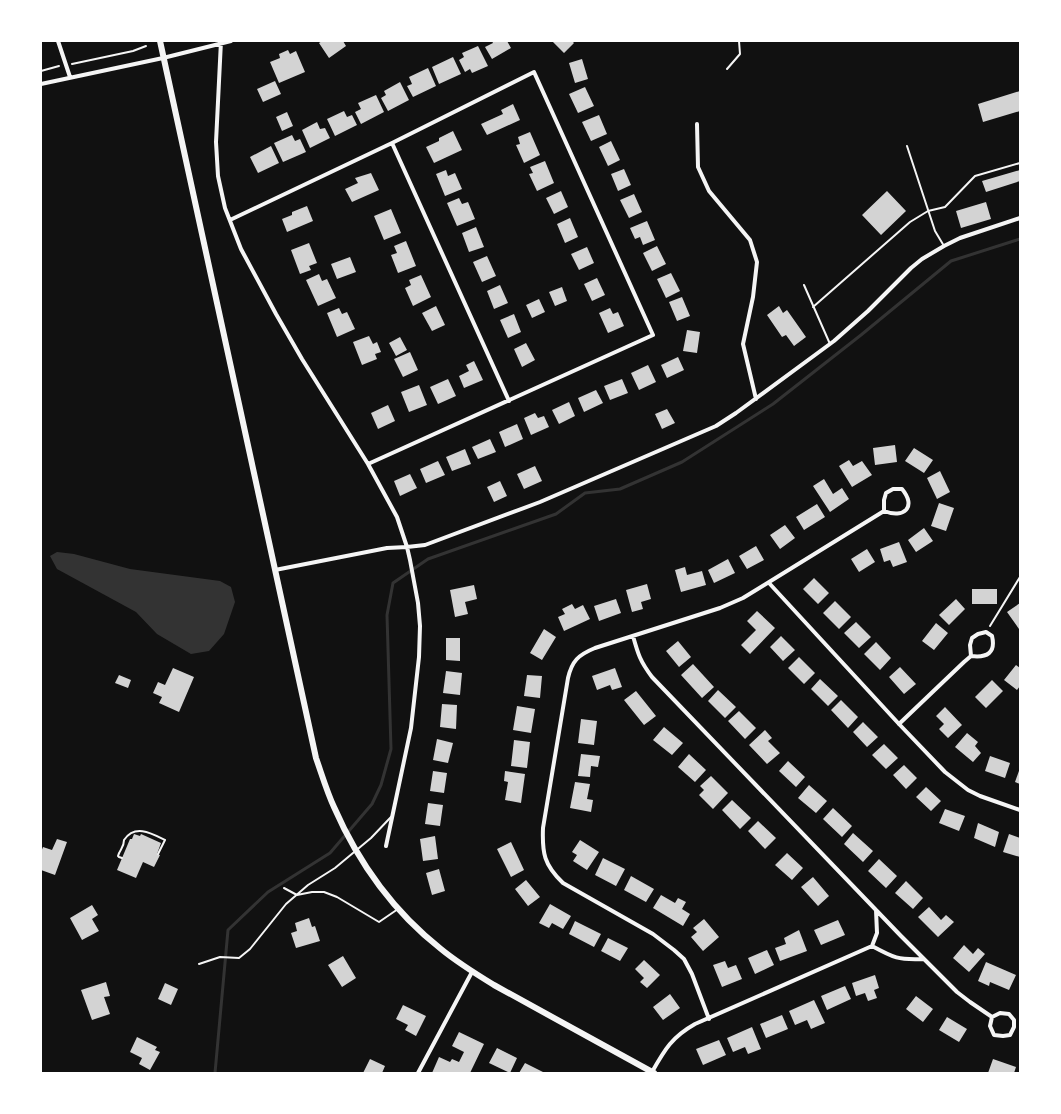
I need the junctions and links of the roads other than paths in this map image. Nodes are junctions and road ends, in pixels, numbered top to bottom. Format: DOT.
graph roads {
  1 [pos="58,41"];
  2 [pos="160,41"];
  3 [pos="231,41"];
  4 [pos="221,42"];
  5 [pos="163,58"];
  6 [pos="70,78"];
  7 [pos="41,84"];
  8 [pos="697,124"];
  9 [pos="392,143"];
  10 [pos="908,146"];
  11 [pos="1020,163"];
  12 [pos="928,211"];
  13 [pos="1020,218"];
  14 [pos="230,220"];
  15 [pos="944,246"];
  16 [pos="804,285"];
  17 [pos="813,307"];
  18 [pos="830,344"];
  19 [pos="756,399"];
  20 [pos="509,401"];
  21 [pos="368,464"];
  22 [pos="884,511"];
  23 [pos="407,547"];
  24 [pos="275,570"];
  25 [pos="769,583"];
  26 [pos="633,636"];
  27 [pos="971,656"];
  28 [pos="899,724"];
  29 [pos="1020,810"];
  30 [pos="393,814"];
  31 [pos="386,846"];
  32 [pos="284,888"];
  33 [pos="297,895"];
  34 [pos="398,909"];
  35 [pos="876,910"];
  36 [pos="872,946"];
  37 [pos="923,959"];
  38 [pos="200,964"];
  39 [pos="472,972"];
  40 [pos="992,1017"];
  41 [pos="709,1019"];
  42 [pos="653,1072"];
  43 [pos="418,1073"];
  1 -- 6 [label="street"];
  2 -- 5 [label="main road"];
  3 -- 4 [label="street"];
  4 -- 5 [label="street"];
  4 -- 14 [label="street"];
  5 -- 6 [label="street"];
  5 -- 24 [label="main road"];
  6 -- 7 [label="street"];
  8 -- 19 [label="street"];
  9 -- 14 [label="street"];
  9 -- 20 [label="street"];
  9 -- 20 [label="street"];
  10 -- 12 [label="lane"];
  11 -- 12 [label="lane"];
  12 -- 15 [label="lane"];
  12 -- 17 [label="lane"];
  13 -- 15 [label="street"];
  14 -- 21 [label="street"];
  15 -- 18 [label="street"];
  16 -- 17 [label="lane"];
  17 -- 18 [label="lane"];
  18 -- 19 [label="street"];
  19 -- 23 [label="street"];
  20 -- 21 [label="street"];
  21 -- 23 [label="street"];
  22 -- 22 [label="street"];
  22 -- 25 [label="street"];
  23 -- 24 [label="street"];
  23 -- 30 [label="street"];
  24 -- 34 [label="main road"];
  25 -- 26 [label="street"];
  25 -- 28 [label="street"];
  26 -- 35 [label="street"];
  26 -- 41 [label="street"];
  27 -- 27 [label="street"];
  27 -- 28 [label="street"];
  28 -- 29 [label="street"];
  30 -- 31 [label="street"];
  30 -- 33 [label="lane"];
  32 -- 33 [label="lane"];
  33 -- 34 [label="lane"];
  33 -- 38 [label="lane"];
  34 -- 39 [label="main road"];
  35 -- 36 [label="street"];
  35 -- 37 [label="street"];
  36 -- 37 [label="street"];
  36 -- 41 [label="street"];
  37 -- 40 [label="street"];
  39 -- 42 [label="main road"];
  39 -- 43 [label="street"];
  40 -- 40 [label="street"];
  41 -- 42 [label="street"];
}
